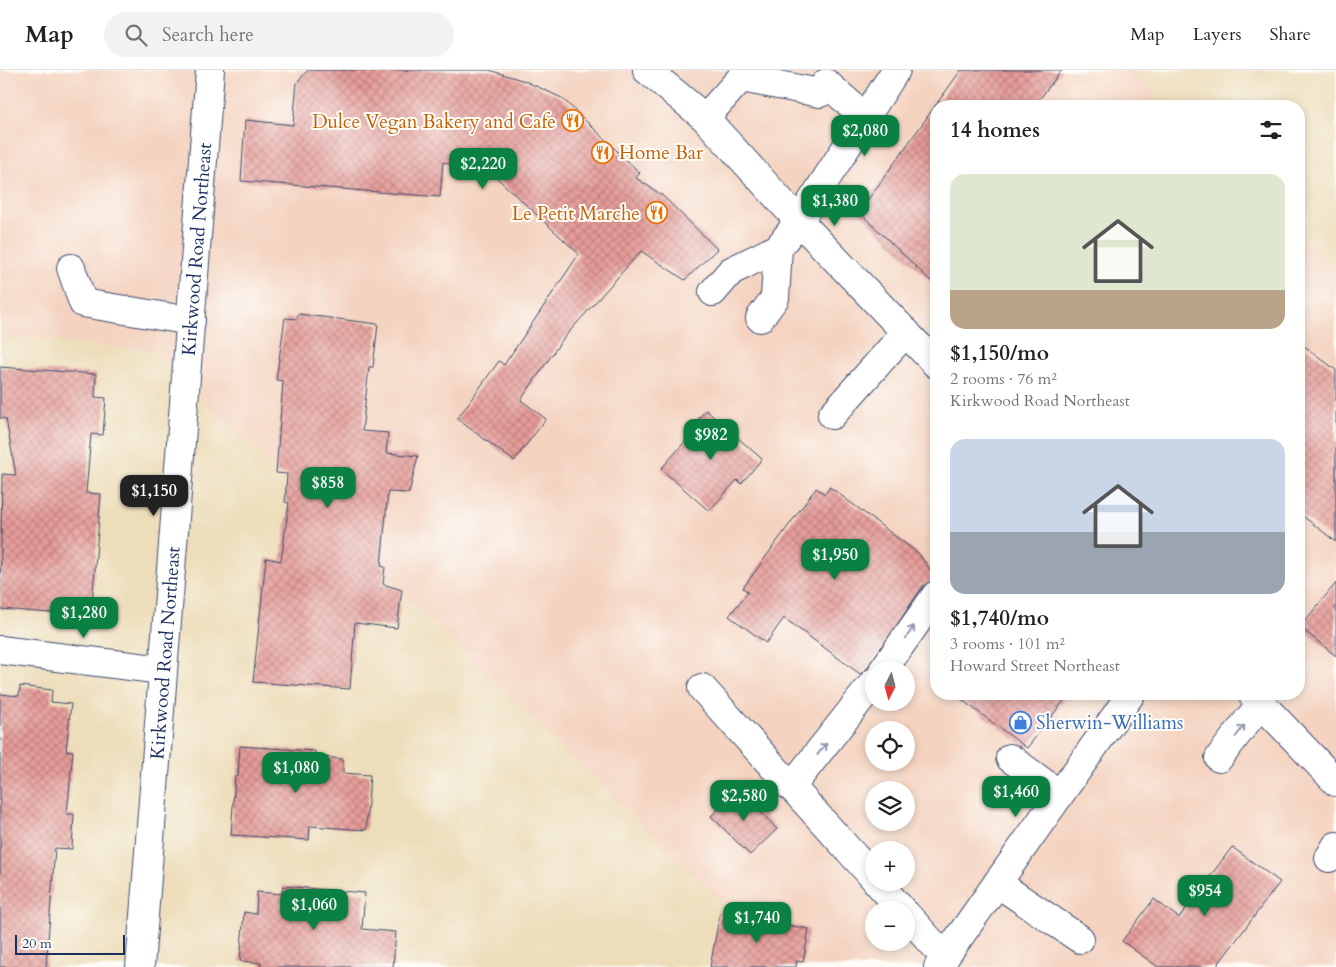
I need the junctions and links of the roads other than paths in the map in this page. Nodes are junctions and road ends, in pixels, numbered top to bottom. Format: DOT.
graph roads {
  1 [pos="210,70"];
  2 [pos="647,70"];
  3 [pos="679,70"];
  4 [pos="896,70"];
  5 [pos="830,76"];
  6 [pos="865,117"];
  7 [pos="705,118"];
  8 [pos="799,221"];
  9 [pos="778,248"];
  10 [pos="72,268"];
  11 [pos="712,292"];
  12 [pos="760,318"];
  13 [pos="191,321"];
  14 [pos="906,332"];
  15 [pos="930,358"];
  16 [pos="832,415"];
  17 [pos="930,603"];
  18 [pos="0,650"];
  19 [pos="889,661"];
  20 [pos="163,670"];
  21 [pos="702,688"];
  22 [pos="865,693"];
  23 [pos="1126,700"];
  24 [pos="1255,700"];
  25 [pos="1258,700"];
  26 [pos="1010,758"];
  27 [pos="1219,758"];
  28 [pos="1336,782"];
  29 [pos="791,788"];
  30 [pos="1059,794"];
  31 [pos="865,868"];
  32 [pos="997,883"];
  33 [pos="886,891"];
  34 [pos="894,901"];
  35 [pos="915,926"];
  36 [pos="1080,939"];
  37 [pos="941,962"];
  38 [pos="140,967"];
  1 -- 13 [label="street, Kirkwood Road Northeast"];
  2 -- 7 [label="street"];
  3 -- 7 [label="street"];
  4 -- 6 [label="street"];
  5 -- 6 [label="street"];
  5 -- 7 [label="street"];
  6 -- 8 [label="street"];
  7 -- 8 [label="street"];
  8 -- 9 [label="street"];
  8 -- 14 [label="street"];
  9 -- 11 [label="street"];
  9 -- 12 [label="street"];
  10 -- 13 [label="street"];
  13 -- 20 [label="street, Kirkwood Road Northeast"];
  14 -- 15 [label="street"];
  14 -- 16 [label="street"];
  19 -- 17 [label="street, one-way"];
  18 -- 20 [label="street"];
  20 -- 38 [label="street, Kirkwood Road Northeast"];
  21 -- 29 [label="street"];
  29 -- 22 [label="street, one-way"];
  23 -- 30 [label="street"];
  27 -- 24 [label="street, one-way"];
  25 -- 28 [label="street"];
  26 -- 30 [label="street"];
  29 -- 31 [label="street"];
  30 -- 32 [label="street"];
  32 -- 36 [label="street"];
  32 -- 37 [label="street"];
  33 -- 34 [label="street"];
  35 -- 37 [label="street"];
}
